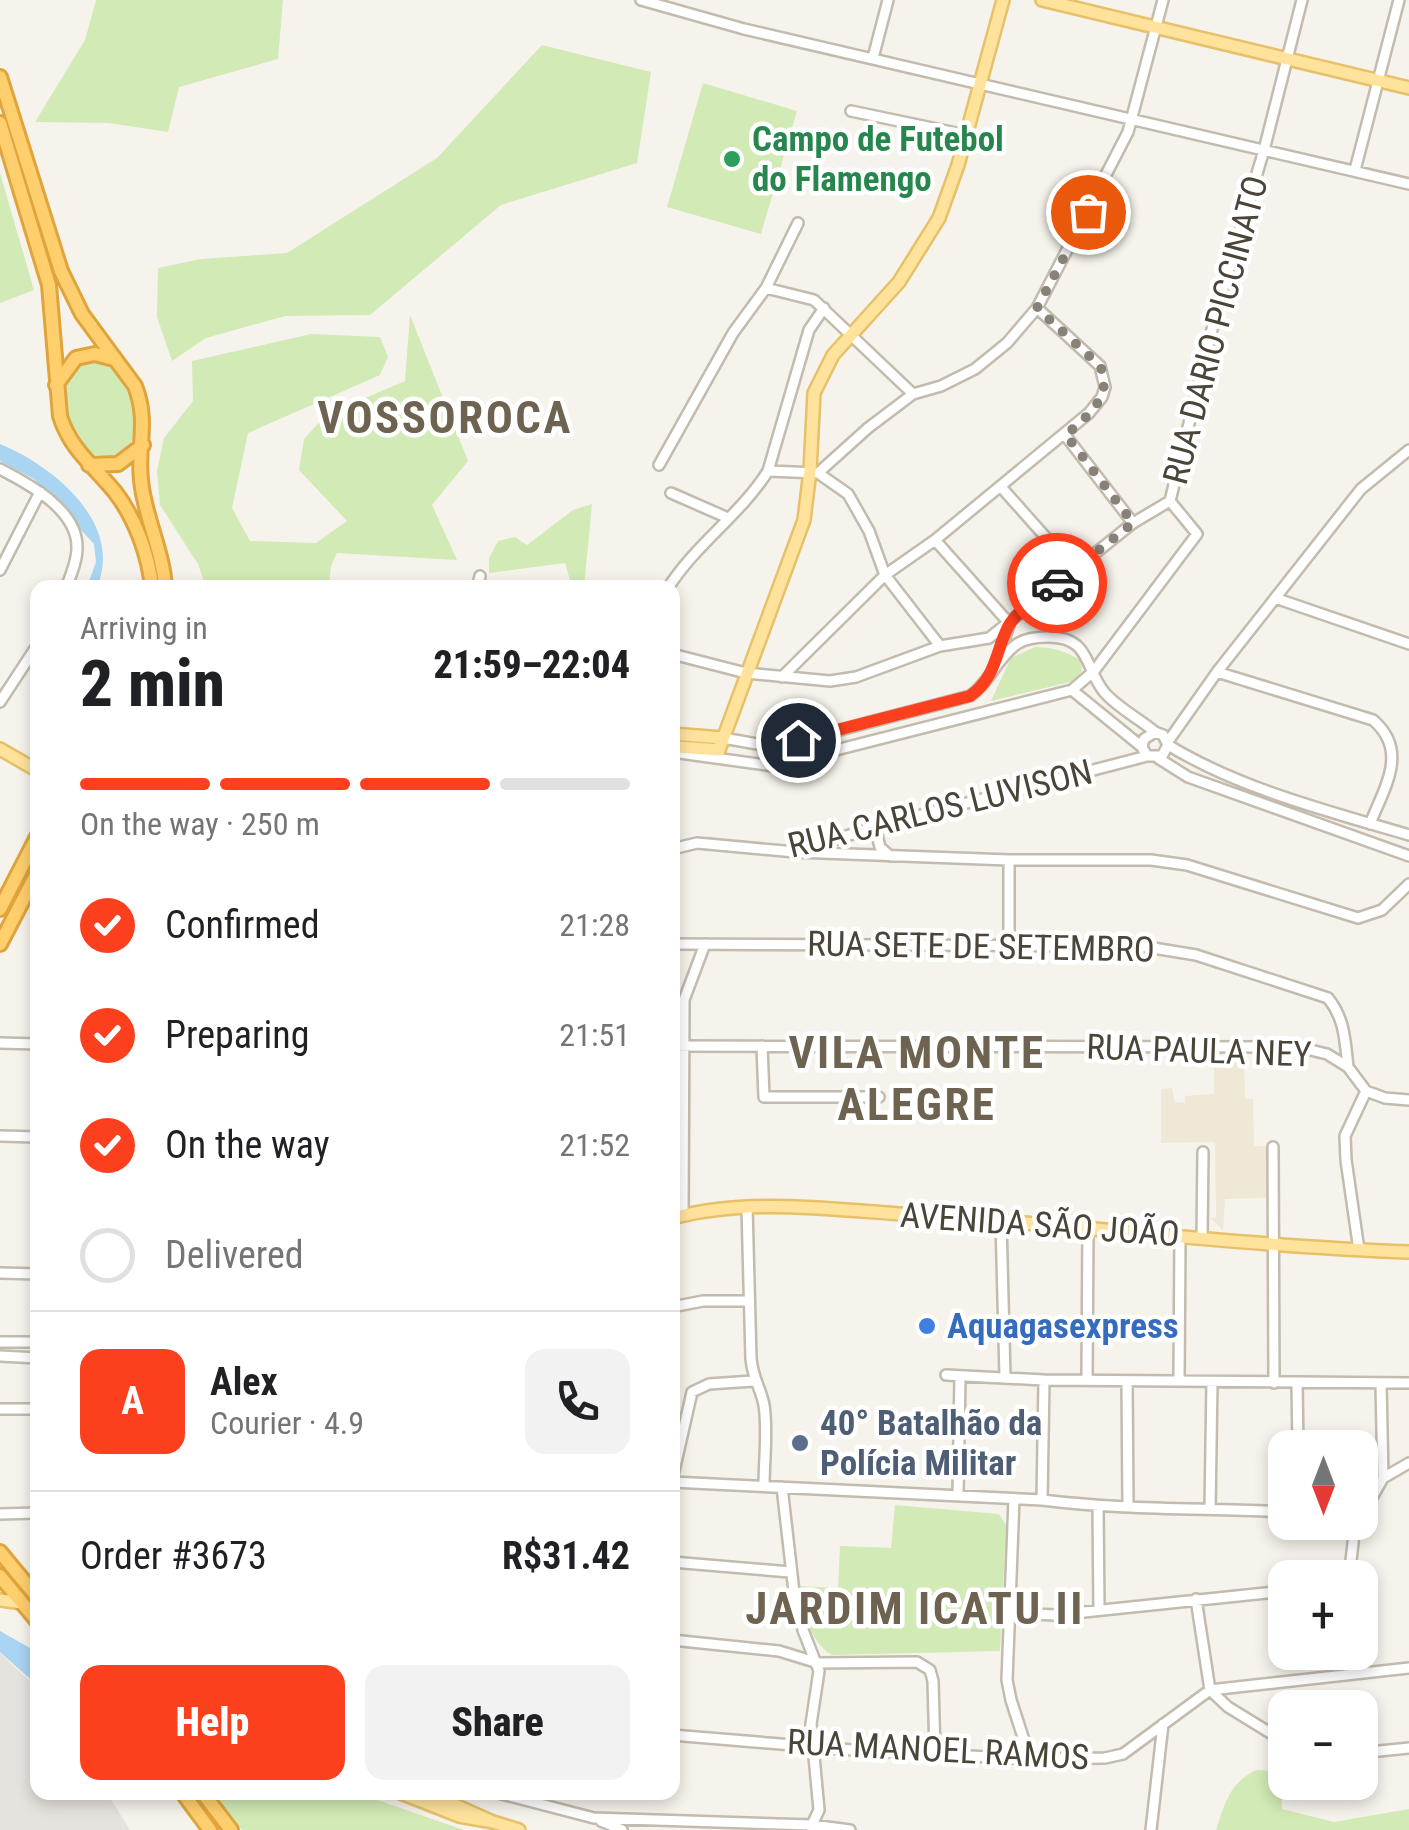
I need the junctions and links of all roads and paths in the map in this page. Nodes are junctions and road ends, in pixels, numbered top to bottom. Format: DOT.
graph roads {
  1 [pos="640,0"];
  2 [pos="888,0"];
  3 [pos="1003,0"];
  4 [pos="1042,0"];
  5 [pos="1163,0"];
  6 [pos="1302,0"];
  7 [pos="1399,0"];
  8 [pos="1156,28"];
  9 [pos="1286,57"];
  10 [pos="873,58"];
  11 [pos="0,77"];
  12 [pos="1378,80"];
  13 [pos="980,83"];
  14 [pos="1409,88"];
  15 [pos="850,111"];
  16 [pos="1133,119"];
  17 [pos="0,123"];
  18 [pos="966,136"];
  19 [pos="1264,150"];
  20 [pos="1355,170"];
  21 [pos="1409,184"];
  22 [pos="798,223"];
  23 [pos="766,288"];
  24 [pos="824,308"];
  25 [pos="1037,308"];
  26 [pos="852,334"];
  27 [pos="114,359"];
  28 [pos="56,384"];
  29 [pos="913,394"];
  30 [pos="1066,435"];
  31 [pos="143,445"];
  32 [pos="1409,450"];
  33 [pos="89,465"];
  34 [pos="659,465"];
  35 [pos="0,469"];
  36 [pos="768,471"];
  37 [pos="814,472"];
  38 [pos="1001,487"];
  39 [pos="40,492"];
  40 [pos="671,493"];
  41 [pos="1170,501"];
  42 [pos="728,518"];
  43 [pos="1133,523"];
  44 [pos="935,540"];
  45 [pos="1074,569"];
  46 [pos="0,570"];
  47 [pos="885,575"];
  48 [pos="480,576"];
  49 [pos="68,580"];
  50 [pos="151,580"];
  51 [pos="164,580"];
  52 [pos="479,580"];
  53 [pos="673,580"];
  54 [pos="1275,598"];
  55 [pos="1010,623"];
  56 [pos="1409,644"];
  57 [pos="940,646"];
  58 [pos="30,656"];
  59 [pos="680,656"];
  60 [pos="994,668"];
  61 [pos="1094,671"];
  62 [pos="1217,672"];
  63 [pos="746,673"];
  64 [pos="782,677"];
  65 [pos="1072,690"];
  66 [pos="0,702"];
  67 [pos="908,712"];
  68 [pos="1180,720"];
  69 [pos="906,733"];
  70 [pos="1157,733"];
  71 [pos="680,735"];
  72 [pos="722,738"];
  73 [pos="1168,744"];
  74 [pos="680,747"];
  75 [pos="0,749"];
  76 [pos="680,752"];
  77 [pos="1149,754"];
  78 [pos="30,767"];
  79 [pos="1370,824"];
  80 [pos="875,827"];
  81 [pos="1409,835"];
  82 [pos="680,847"];
  83 [pos="30,852"];
  84 [pos="795,852"];
  85 [pos="890,856"];
  86 [pos="1409,856"];
  87 [pos="1009,860"];
  88 [pos="25,862"];
  89 [pos="30,866"];
  90 [pos="1409,884"];
  91 [pos="30,885"];
  92 [pos="0,908"];
  93 [pos="0,944"];
  94 [pos="680,944"];
  95 [pos="705,944"];
  96 [pos="1009,944"];
  97 [pos="680,1031"];
  98 [pos="0,1043"];
  99 [pos="30,1044"];
  100 [pos="680,1046"];
  101 [pos="762,1046"];
  102 [pos="1348,1068"];
  103 [pos="680,1079"];
  104 [pos="1366,1091"];
  105 [pos="879,1097"];
  106 [pos="1409,1100"];
  107 [pos="0,1136"];
  108 [pos="30,1137"];
  109 [pos="680,1145"];
  110 [pos="684,1146"];
  111 [pos="1273,1148"];
  112 [pos="1202,1152"];
  113 [pos="680,1193"];
  114 [pos="747,1207"];
  115 [pos="680,1217"];
  116 [pos="1000,1220"];
  117 [pos="1088,1229"];
  118 [pos="1180,1238"];
  119 [pos="1202,1238"];
  120 [pos="1273,1244"];
  121 [pos="1359,1250"];
  122 [pos="1409,1252"];
  123 [pos="0,1274"];
  124 [pos="30,1274"];
  125 [pos="748,1301"];
  126 [pos="680,1306"];
  127 [pos="0,1342"];
  128 [pos="30,1342"];
  129 [pos="0,1356"];
  130 [pos="30,1358"];
  131 [pos="946,1375"];
  132 [pos="960,1376"];
  133 [pos="1004,1376"];
  134 [pos="1044,1380"];
  135 [pos="1087,1380"];
  136 [pos="754,1381"];
  137 [pos="1128,1382"];
  138 [pos="1180,1382"];
  139 [pos="1212,1382"];
  140 [pos="1274,1382"];
  141 [pos="1409,1382"];
  142 [pos="1297,1383"];
  143 [pos="1381,1384"];
  144 [pos="0,1409"];
  145 [pos="30,1409"];
  146 [pos="1298,1430"];
  147 [pos="680,1446"];
  148 [pos="1409,1464"];
  149 [pos="1383,1478"];
  150 [pos="680,1482"];
  151 [pos="764,1486"];
  152 [pos="782,1487"];
  153 [pos="1378,1487"];
  154 [pos="958,1496"];
  155 [pos="1014,1499"];
  156 [pos="1042,1500"];
  157 [pos="1128,1505"];
  158 [pos="1098,1507"];
  159 [pos="1210,1508"];
  160 [pos="1268,1511"];
  161 [pos="30,1513"];
  162 [pos="0,1514"];
  163 [pos="2,1555"];
  164 [pos="680,1563"];
  165 [pos="790,1572"];
  166 [pos="0,1577"];
  167 [pos="30,1588"];
  168 [pos="1268,1593"];
  169 [pos="1196,1599"];
  170 [pos="0,1600"];
  171 [pos="22,1603"];
  172 [pos="1099,1610"];
  173 [pos="30,1612"];
  174 [pos="1012,1613"];
  175 [pos="680,1641"];
  176 [pos="818,1663"];
  177 [pos="1409,1668"];
  178 [pos="1210,1690"];
  179 [pos="1162,1724"];
  180 [pos="1268,1732"];
  181 [pos="680,1736"];
  182 [pos="811,1746"];
  183 [pos="1409,1748"];
  184 [pos="1378,1752"];
  185 [pos="934,1753"];
  186 [pos="1030,1759"];
  187 [pos="188,1800"];
  188 [pos="208,1800"];
  189 [pos="434,1800"];
  190 [pos="525,1800"];
  191 [pos="594,1818"];
  192 [pos="666,1819"];
  193 [pos="811,1828"];
  194 [pos="210,1830"];
  195 [pos="231,1830"];
  196 [pos="519,1830"];
  197 [pos="622,1830"];
  198 [pos="657,1830"];
  199 [pos="850,1830"];
  200 [pos="1151,1830"];
  1 -- 10 [label="street"];
  2 -- 10 [label="street"];
  3 -- 13 [label="main road"];
  4 -- 8 [label="main road"];
  5 -- 8 [label="street"];
  6 -- 9 [label="street, RUA DARIO PICCINATO"];
  7 -- 12 [label="street"];
  8 -- 9 [label="main road"];
  8 -- 16 [label="street"];
  9 -- 12 [label="main road"];
  9 -- 19 [label="street, RUA DARIO PICCINATO"];
  10 -- 13 [label="street"];
  11 -- 27 [label="highway"];
  12 -- 14 [label="main road"];
  12 -- 20 [label="street"];
  13 -- 16 [label="street"];
  13 -- 18 [label="main road"];
  15 -- 18 [label="street"];
  16 -- 19 [label="street"];
  16 -- 25 [label="street"];
  17 -- 28 [label="highway"];
  18 -- 26 [label="main road"];
  19 -- 20 [label="street"];
  19 -- 41 [label="street, RUA DARIO PICCINATO"];
  20 -- 21 [label="street"];
  22 -- 23 [label="street"];
  23 -- 24 [label="street"];
  23 -- 34 [label="street"];
  24 -- 26 [label="street"];
  24 -- 36 [label="street"];
  25 -- 29 [label="street"];
  25 -- 30 [label="street"];
  26 -- 29 [label="street"];
  26 -- 37 [label="main road"];
  27 -- 28 [label="highway"];
  27 -- 31 [label="highway"];
  28 -- 33 [label="highway"];
  29 -- 37 [label="street"];
  30 -- 38 [label="street"];
  30 -- 43 [label="street"];
  31 -- 33 [label="highway"];
  31 -- 51 [label="highway"];
  32 -- 54 [label="street"];
  33 -- 50 [label="highway"];
  35 -- 39 [label="street"];
  36 -- 37 [label="street"];
  36 -- 42 [label="street"];
  37 -- 47 [label="street"];
  37 -- 63 [label="main road"];
  38 -- 44 [label="street"];
  38 -- 45 [label="street"];
  39 -- 46 [label="street"];
  39 -- 49 [label="street"];
  40 -- 42 [label="street"];
  41 -- 43 [label="street, RUA DARIO PICCINATO"];
  41 -- 61 [label="street"];
  42 -- 53 [label="street"];
  43 -- 45 [label="street, RUA DARIO PICCINATO"];
  44 -- 47 [label="street"];
  44 -- 55 [label="street"];
  45 -- 55 [label="street, RUA DARIO PICCINATO"];
  47 -- 57 [label="street"];
  47 -- 64 [label="street"];
  48 -- 52 [label="street"];
  54 -- 56 [label="street"];
  54 -- 62 [label="street"];
  55 -- 57 [label="street"];
  55 -- 60 [label="street"];
  57 -- 64 [label="street"];
  58 -- 66 [label="street"];
  59 -- 63 [label="street"];
  60 -- 61 [label="street"];
  60 -- 67 [label="street"];
  61 -- 65 [label="street"];
  61 -- 70 [label="street"];
  62 -- 68 [label="street"];
  62 -- 79 [label="street"];
  63 -- 64 [label="street"];
  63 -- 72 [label="main road"];
  65 -- 69 [label="street"];
  65 -- 77 [label="street"];
  67 -- 69 [label="street"];
  67 -- 72 [label="street"];
  68 -- 70 [label="street"];
  68 -- 73 [label="street"];
  69 -- 76 [label="street"];
  70 -- 73 [label="street"];
  70 -- 77 [label="street"];
  71 -- 72 [label="main road"];
  72 -- 74 [label="main road"];
  73 -- 77 [label="street"];
  73 -- 79 [label="street"];
  75 -- 78 [label="main road"];
  77 -- 80 [label="street, RUA CARLOS LUVISON"];
  77 -- 86 [label="street"];
  79 -- 81 [label="street"];
  80 -- 84 [label="street, RUA CARLOS LUVISON"];
  80 -- 85 [label="street"];
  82 -- 84 [label="street, RUA CARLOS LUVISON"];
  83 -- 88 [label="highway"];
  84 -- 85 [label="street"];
  85 -- 87 [label="street"];
  87 -- 90 [label="street"];
  87 -- 96 [label="street"];
  88 -- 89 [label="main road"];
  88 -- 92 [label="highway"];
  91 -- 93 [label="highway"];
  94 -- 95 [label="street, RUA SETE DE SETEMBRO"];
  95 -- 96 [label="street, RUA SETE DE SETEMBRO"];
  95 -- 97 [label="street"];
  96 -- 102 [label="street, RUA SETE DE SETEMBRO"];
  98 -- 99 [label="street"];
  100 -- 101 [label="street, RUA PAULA NEY"];
  101 -- 102 [label="street, RUA PAULA NEY"];
  101 -- 105 [label="street"];
  102 -- 104 [label="street, RUA PAULA NEY"];
  103 -- 110 [label="street"];
  104 -- 106 [label="street"];
  104 -- 121 [label="street"];
  107 -- 108 [label="street"];
  109 -- 110 [label="street"];
  110 -- 113 [label="street"];
  111 -- 120 [label="street"];
  112 -- 119 [label="street"];
  114 -- 115 [label="main road, AVENIDA SÃO JOÃO"];
  114 -- 116 [label="main road, AVENIDA SÃO JOÃO"];
  114 -- 125 [label="street"];
  116 -- 117 [label="main road, AVENIDA SÃO JOÃO"];
  116 -- 133 [label="street"];
  117 -- 118 [label="main road, AVENIDA SÃO JOÃO"];
  117 -- 135 [label="street"];
  118 -- 119 [label="main road, AVENIDA SÃO JOÃO"];
  118 -- 138 [label="street"];
  119 -- 120 [label="main road, AVENIDA SÃO JOÃO"];
  120 -- 121 [label="main road, AVENIDA SÃO JOÃO"];
  120 -- 140 [label="street"];
  121 -- 122 [label="main road, AVENIDA SÃO JOÃO"];
  123 -- 124 [label="street"];
  125 -- 126 [label="street"];
  125 -- 136 [label="street"];
  127 -- 128 [label="street"];
  129 -- 130 [label="street"];
  131 -- 132 [label="street"];
  132 -- 133 [label="street"];
  132 -- 154 [label="street"];
  133 -- 134 [label="street"];
  134 -- 135 [label="street"];
  134 -- 156 [label="street"];
  135 -- 137 [label="street"];
  136 -- 147 [label="street"];
  136 -- 151 [label="street"];
  137 -- 138 [label="street"];
  137 -- 157 [label="street"];
  138 -- 139 [label="street"];
  139 -- 140 [label="street"];
  139 -- 159 [label="street"];
  140 -- 142 [label="street"];
  141 -- 143 [label="street"];
  142 -- 143 [label="street"];
  142 -- 146 [label="street"];
  143 -- 149 [label="street"];
  144 -- 145 [label="street"];
  148 -- 149 [label="street"];
  149 -- 153 [label="street"];
  150 -- 151 [label="street"];
  151 -- 152 [label="street"];
  152 -- 154 [label="street"];
  152 -- 165 [label="street"];
  154 -- 155 [label="street"];
  155 -- 156 [label="street"];
  155 -- 174 [label="street"];
  156 -- 158 [label="street"];
  157 -- 158 [label="street"];
  157 -- 159 [label="street"];
  158 -- 172 [label="street"];
  159 -- 160 [label="street"];
  161 -- 162 [label="street"];
  163 -- 166 [label="main road"];
  163 -- 167 [label="highway"];
  164 -- 165 [label="street"];
  165 -- 176 [label="street"];
  166 -- 171 [label="highway"];
  168 -- 169 [label="street"];
  169 -- 172 [label="street"];
  169 -- 178 [label="street"];
  170 -- 171 [label="main road"];
  171 -- 173 [label="highway"];
  172 -- 174 [label="street"];
  174 -- 186 [label="street"];
  175 -- 176 [label="street"];
  176 -- 182 [label="street"];
  176 -- 185 [label="street"];
  177 -- 178 [label="street"];
  178 -- 179 [label="street, RUA MANOEL RAMOS"];
  178 -- 180 [label="street"];
  179 -- 186 [label="street, RUA MANOEL RAMOS"];
  179 -- 200 [label="street"];
  181 -- 182 [label="street, RUA MANOEL RAMOS"];
  182 -- 185 [label="street, RUA MANOEL RAMOS"];
  182 -- 193 [label="street"];
  183 -- 184 [label="street"];
  185 -- 186 [label="street, RUA MANOEL RAMOS"];
  187 -- 194 [label="highway"];
  188 -- 195 [label="highway"];
  189 -- 196 [label="main road"];
  190 -- 191 [label="street"];
  191 -- 192 [label="street"];
  191 -- 197 [label="street"];
  192 -- 193 [label="street"];
  192 -- 198 [label="street"];
  193 -- 199 [label="street"];
}
